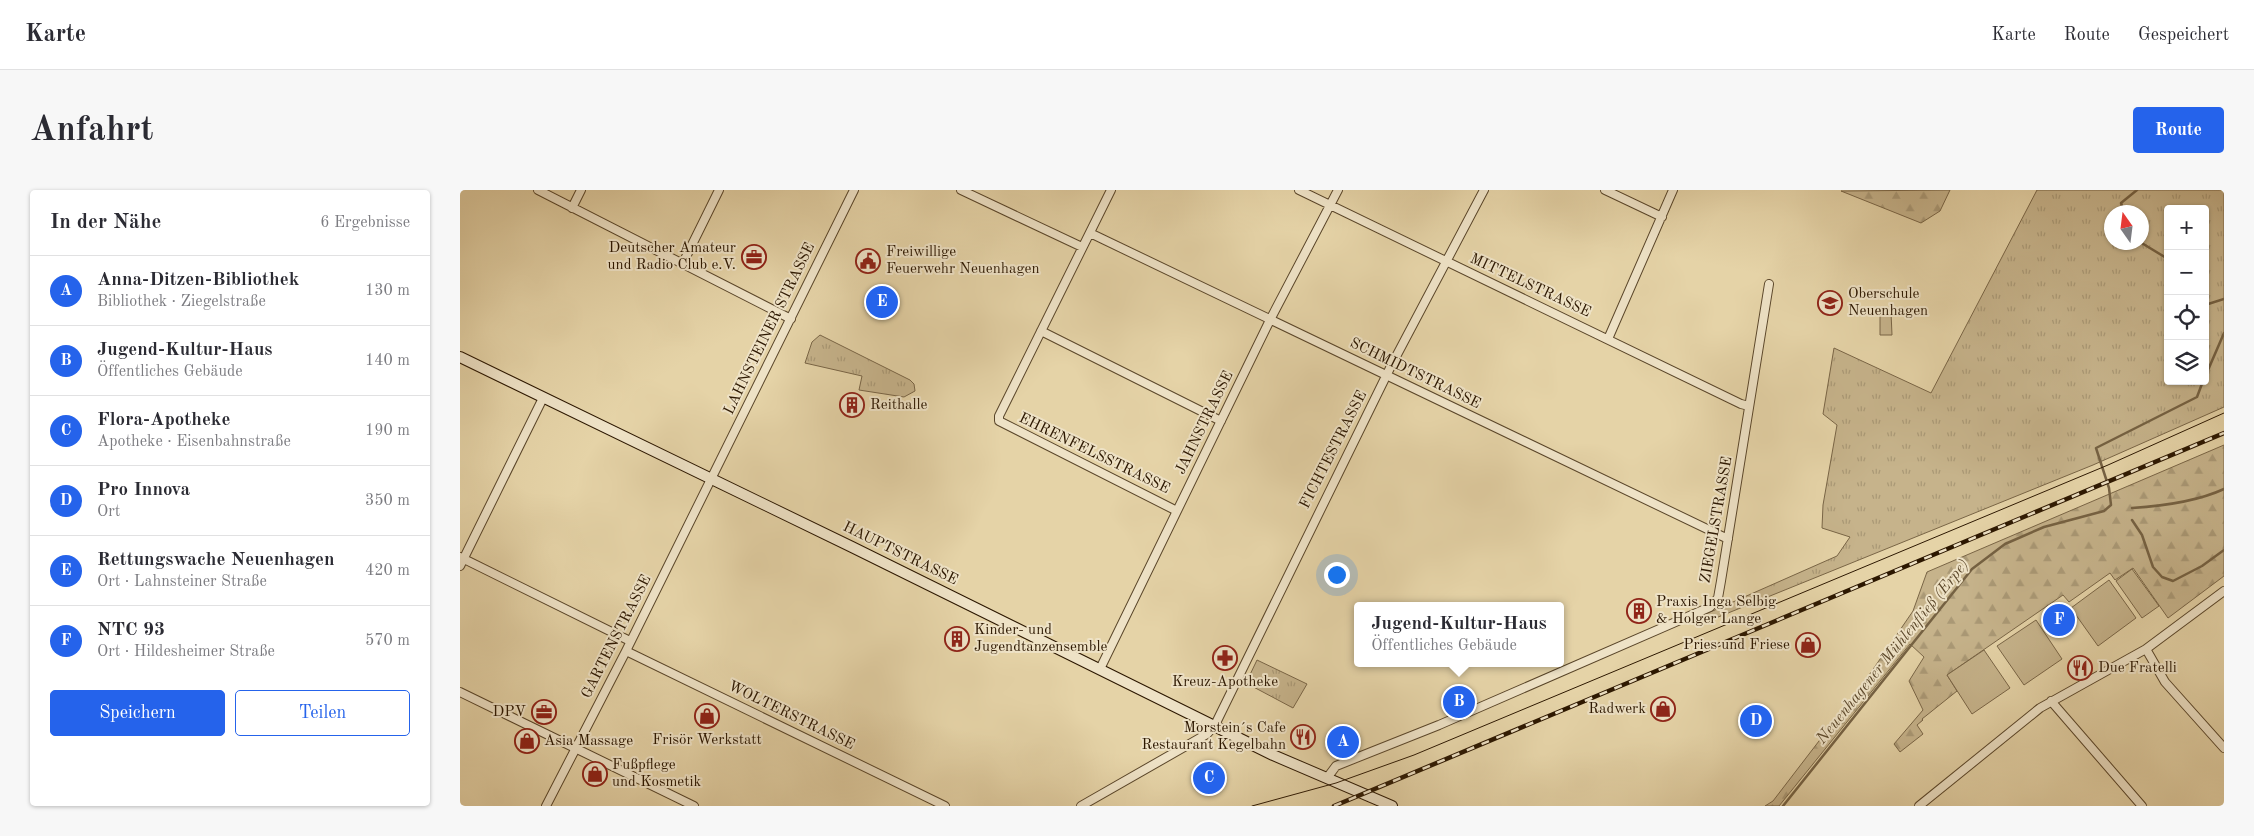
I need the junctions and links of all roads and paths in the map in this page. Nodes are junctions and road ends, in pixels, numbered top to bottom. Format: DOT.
graph roads {
  1 [pos="538,190"];
  2 [pos="581,190"];
  3 [pos="719,190"];
  4 [pos="854,190"];
  5 [pos="961,190"];
  6 [pos="1111,190"];
  7 [pos="1299,190"];
  8 [pos="1338,190"];
  9 [pos="1484,190"];
  10 [pos="1605,190"];
  11 [pos="1673,190"];
  12 [pos="1330,205"];
  13 [pos="572,208"];
  14 [pos="1662,217"];
  15 [pos="1090,233"];
  16 [pos="1082,247"];
  17 [pos="1447,262"];
  18 [pos="683,263"];
  19 [pos="1769,284"];
  20 [pos="791,319"];
  21 [pos="1270,320"];
  22 [pos="1041,331"];
  23 [pos="1608,339"];
  24 [pos="460,357"];
  25 [pos="1387,376"];
  26 [pos="543,398"];
  27 [pos="1749,406"];
  28 [pos="1221,421"];
  29 [pos="711,479"];
  30 [pos="1177,511"];
  31 [pos="1728,539"];
  32 [pos="461,561"];
  33 [pos="2224,591"];
  34 [pos="630,641"];
  35 [pos="2146,648"];
  36 [pos="626,651"];
  37 [pos="1100,669"];
  38 [pos="460,692"];
  39 [pos="2051,701"];
  40 [pos="1215,725"];
  41 [pos="2224,748"];
  42 [pos="576,749"];
  43 [pos="1327,778"];
  44 [pos="546,806"];
  45 [pos="694,806"];
  46 [pos="945,806"];
  47 [pos="1082,806"];
  48 [pos="1392,806"];
  49 [pos="1919,806"];
  50 [pos="2142,806"];
  1 -- 13 [label="street"];
  2 -- 13 [label="street"];
  3 -- 18 [label="street"];
  4 -- 20 [label="street, LAHNSTEINER STRASSE"];
  5 -- 16 [label="street"];
  6 -- 15 [label="street"];
  7 -- 12 [label="street, MITTELSTRASSE"];
  8 -- 12 [label="street, JAHNSTRASSE"];
  9 -- 17 [label="street, FICHTESTRASSE"];
  10 -- 14 [label="street"];
  11 -- 14 [label="street"];
  12 -- 17 [label="street, MITTELSTRASSE"];
  12 -- 21 [label="street, JAHNSTRASSE"];
  13 -- 18 [label="street"];
  14 -- 23 [label="street"];
  15 -- 16 [label="street"];
  15 -- 21 [label="street, SCHMIDTSTRASSE"];
  16 -- 22 [label="street"];
  17 -- 23 [label="street, MITTELSTRASSE"];
  17 -- 25 [label="street, FICHTESTRASSE"];
  18 -- 20 [label="street"];
  19 -- 27 [label="street, ZIEGELSTRASSE"];
  20 -- 29 [label="street, LAHNSTEINER STRASSE"];
  21 -- 25 [label="street, SCHMIDTSTRASSE"];
  21 -- 28 [label="street, JAHNSTRASSE"];
  22 -- 28 [label="street"];
  22 -- 30 [label="street, EHRENFELSSTRASSE"];
  23 -- 27 [label="street, MITTELSTRASSE"];
  24 -- 26 [label="main road, HAUPTSTRASSE"];
  25 -- 31 [label="street, SCHMIDTSTRASSE"];
  25 -- 40 [label="street, FICHTESTRASSE"];
  26 -- 29 [label="main road, HAUPTSTRASSE"];
  26 -- 32 [label="street"];
  27 -- 31 [label="street, ZIEGELSTRASSE"];
  28 -- 30 [label="street, JAHNSTRASSE"];
  29 -- 34 [label="street, GARTENSTRASSE"];
  29 -- 37 [label="main road, HAUPTSTRASSE"];
  30 -- 37 [label="street, JAHNSTRASSE"];
  31 -- 43 [label="street, ZIEGELSTRASSE"];
  32 -- 34 [label="street"];
  33 -- 35 [label="street"];
  34 -- 36 [label="street, GARTENSTRASSE"];
  35 -- 39 [label="street"];
  35 -- 41 [label="street"];
  36 -- 42 [label="street, GARTENSTRASSE"];
  36 -- 46 [label="street, WOLTERSTRASSE"];
  37 -- 40 [label="main road, HAUPTSTRASSE"];
  38 -- 42 [label="street"];
  39 -- 49 [label="street"];
  39 -- 50 [label="street"];
  40 -- 43 [label="main road, HAUPTSTRASSE"];
  40 -- 47 [label="street"];
  42 -- 44 [label="street, GARTENSTRASSE"];
  42 -- 45 [label="street"];
  43 -- 48 [label="main road, HAUPTSTRASSE"];
}
